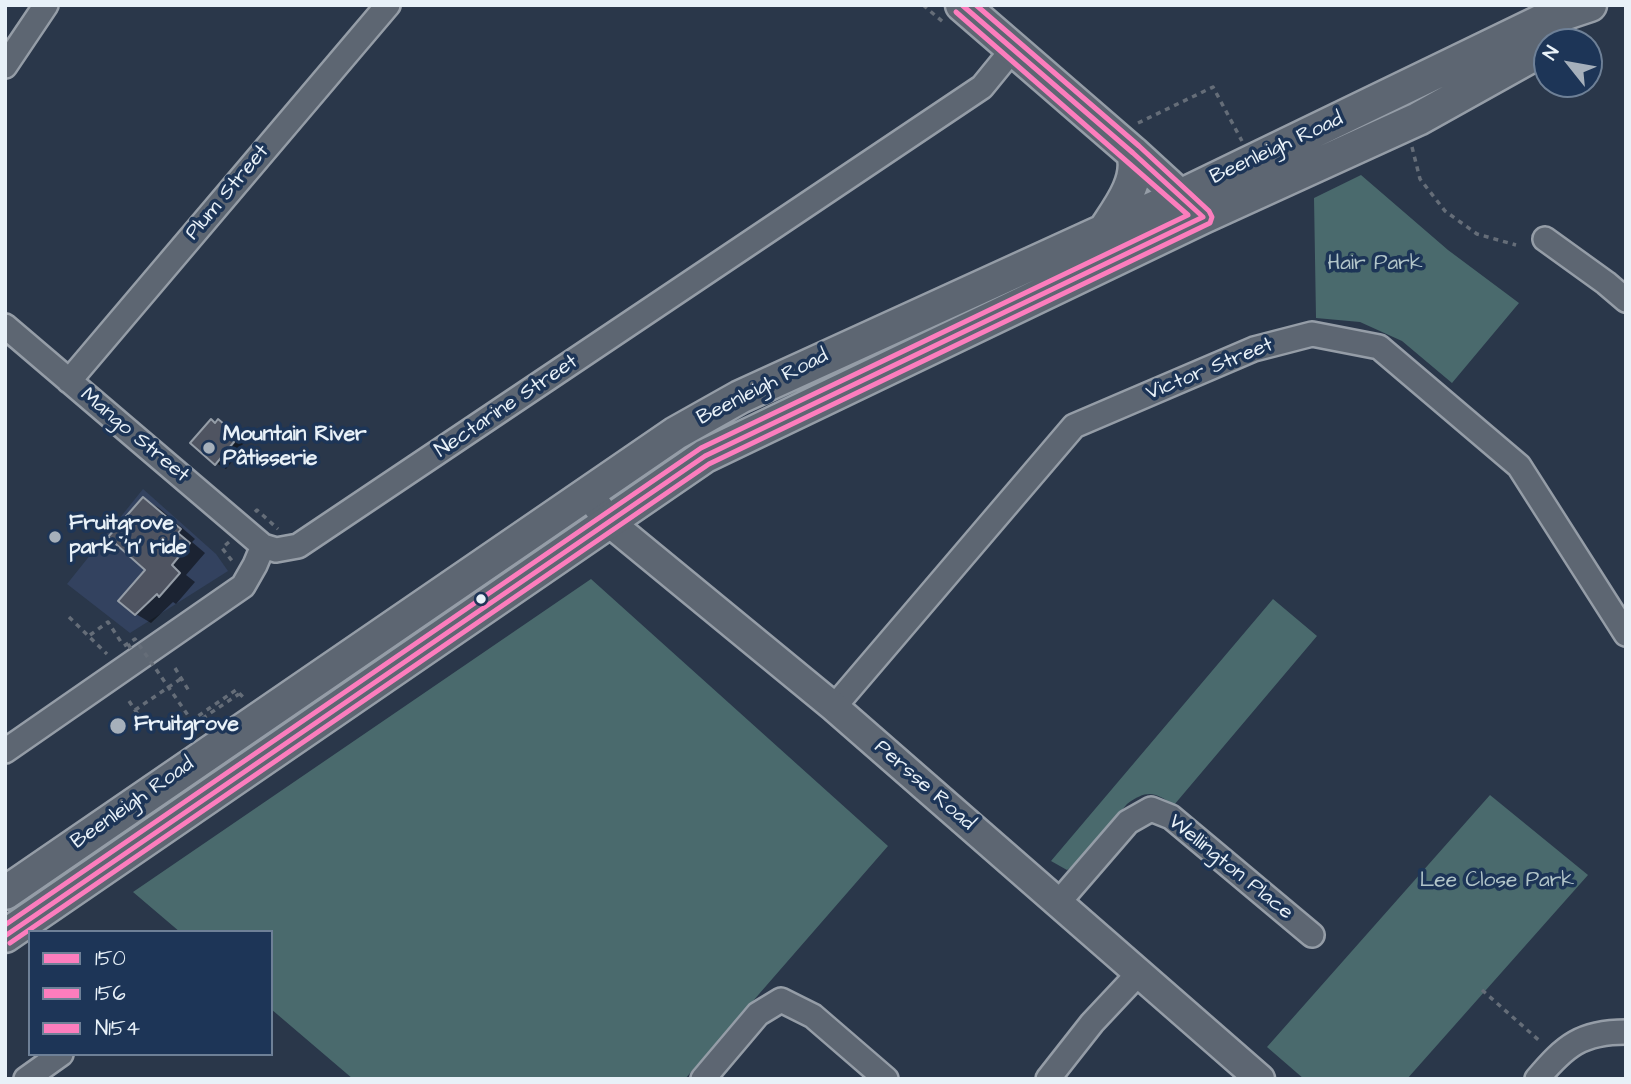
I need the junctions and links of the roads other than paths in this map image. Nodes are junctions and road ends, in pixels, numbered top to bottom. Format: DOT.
graph roads {
  1 [pos="46,5"];
  2 [pos="388,5"];
  3 [pos="962,5"];
  4 [pos="1590,5"];
  5 [pos="1612,5"];
  6 [pos="1577,28"];
  7 [pos="1013,49"];
  8 [pos="1533,55"];
  9 [pos="5,66"];
  10 [pos="1135,138"];
  11 [pos="1180,196"];
  12 [pos="1203,218"];
  13 [pos="1106,228"];
  14 [pos="1545,239"];
  15 [pos="1626,300"];
  16 [pos="5,326"];
  17 [pos="69,381"];
  18 [pos="588,493"];
  19 [pos="609,522"];
  20 [pos="262,545"];
  21 [pos="1626,634"];
  22 [pos="834,707"];
  23 [pos="5,751"];
  24 [pos="5,893"];
  25 [pos="1058,903"];
  26 [pos="1312,935"];
  27 [pos="5,936"];
  28 [pos="1138,974"];
  29 [pos="1626,1032"];
  30 [pos="58,1056"];
  31 [pos="26,1079"];
  32 [pos="703,1079"];
  33 [pos="886,1079"];
  34 [pos="1048,1079"];
  35 [pos="1260,1079"];
  36 [pos="1537,1079"];
  1 -- 9 [label="street"];
  2 -- 17 [label="street, Plum Street"];
  3 -- 7 [label="main road"];
  4 -- 11 [label="main road, Beenleigh Road"];
  5 -- 6 [label="main road"];
  7 -- 10 [label="main road"];
  7 -- 20 [label="street, Nectarine Street"];
  8 -- 12 [label="main road, Beenleigh Road"];
  10 -- 11 [label="main road"];
  10 -- 13 [label="main road"];
  11 -- 12 [label="main road"];
  11 -- 13 [label="main road, Beenleigh Road"];
  12 -- 19 [label="main road, Beenleigh Road"];
  13 -- 18 [label="main road, Beenleigh Road"];
  14 -- 15 [label="street"];
  16 -- 17 [label="street, Mango Street"];
  17 -- 20 [label="street, Mango Street"];
  18 -- 19 [label="street, Persse Road"];
  18 -- 24 [label="main road, Beenleigh Road"];
  19 -- 22 [label="street, Persse Road"];
  19 -- 27 [label="main road, Beenleigh Road"];
  20 -- 23 [label="street"];
  21 -- 22 [label="street, Victor Street"];
  22 -- 25 [label="street, Persse Road"];
  25 -- 26 [label="street, Wellington Place"];
  25 -- 28 [label="street, Persse Road"];
  28 -- 34 [label="street"];
  28 -- 35 [label="street, Persse Road"];
  29 -- 36 [label="street"];
  30 -- 31 [label="street"];
  32 -- 33 [label="street"];
}
